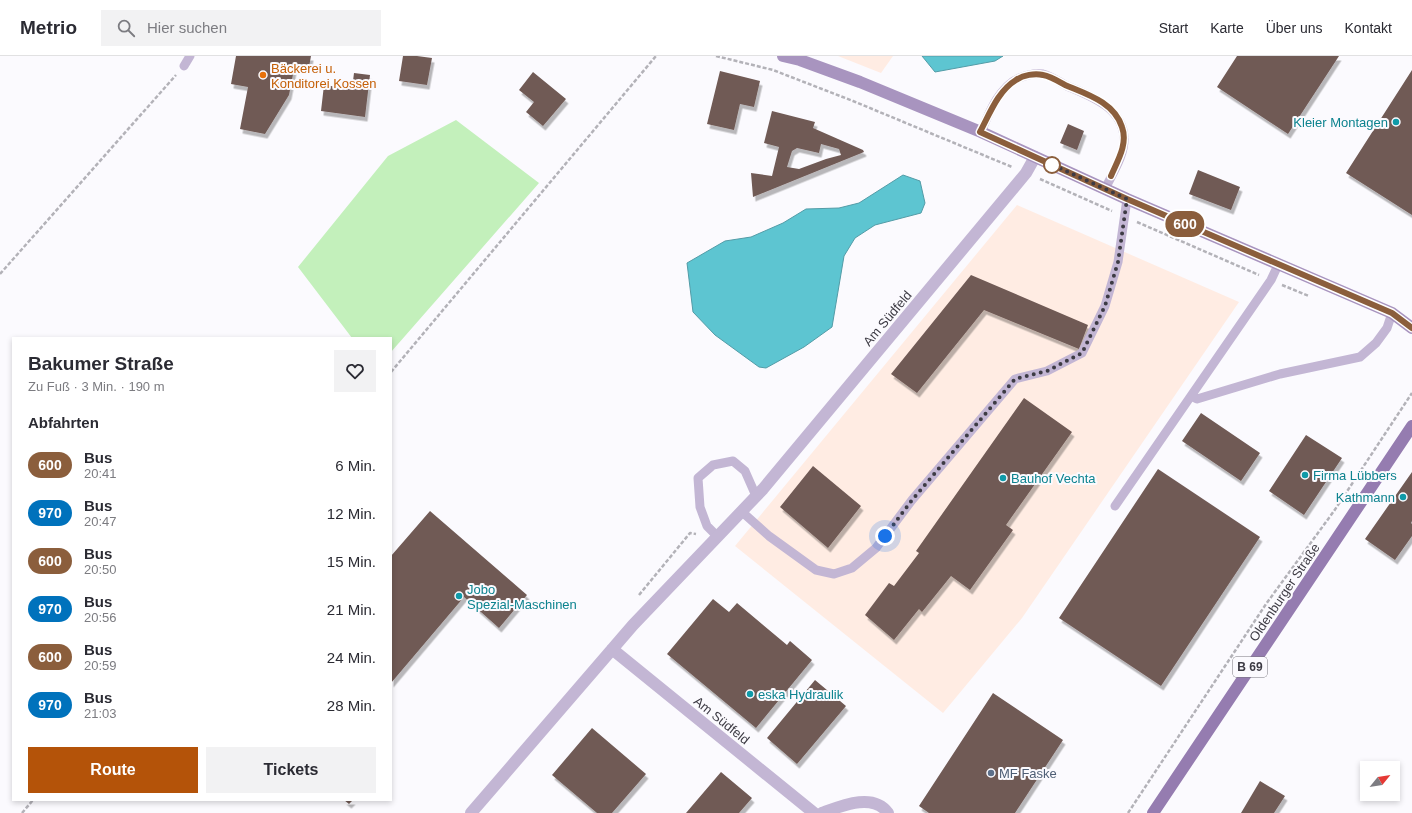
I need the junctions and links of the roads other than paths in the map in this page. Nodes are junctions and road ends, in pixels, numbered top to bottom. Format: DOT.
graph roads {
  1 [pos="190,56"];
  2 [pos="783,56"];
  3 [pos="184,66"];
  4 [pos="980,132"];
  5 [pos="1036,157"];
  6 [pos="1105,189"];
  7 [pos="1127,199"];
  8 [pos="1278,265"];
  9 [pos="1392,313"];
  10 [pos="1412,316"];
  11 [pos="1412,328"];
  12 [pos="1192,396"];
  13 [pos="1412,426"];
  14 [pos="756,496"];
  15 [pos="1115,506"];
  16 [pos="741,511"];
  17 [pos="717,536"];
  18 [pos="612,649"];
  19 [pos="471,813"];
  20 [pos="814,813"];
  21 [pos="822,813"];
  22 [pos="888,813"];
  23 [pos="1153,813"];
  1 -- 3 [label="lane"];
  2 -- 4 [label="street"];
  4 -- 5 [label="street"];
  4 -- 6 [label="lane"];
  5 -- 6 [label="street"];
  5 -- 14 [label="street, Am Südfeld"];
  6 -- 7 [label="street"];
  7 -- 8 [label="street"];
  7 -- 16 [label="lane"];
  8 -- 9 [label="street"];
  8 -- 12 [label="lane"];
  9 -- 10 [label="street"];
  9 -- 11 [label="street"];
  9 -- 12 [label="lane"];
  12 -- 15 [label="lane"];
  13 -- 23 [label="main road, Oldenburger Straße / B 69"];
  14 -- 16 [label="street, Am Südfeld"];
  14 -- 17 [label="lane"];
  16 -- 17 [label="street, Am Südfeld"];
  17 -- 18 [label="street, Am Südfeld"];
  18 -- 19 [label="street, Am Südfeld"];
  18 -- 20 [label="street, Am Südfeld"];
  21 -- 22 [label="street"];
}
